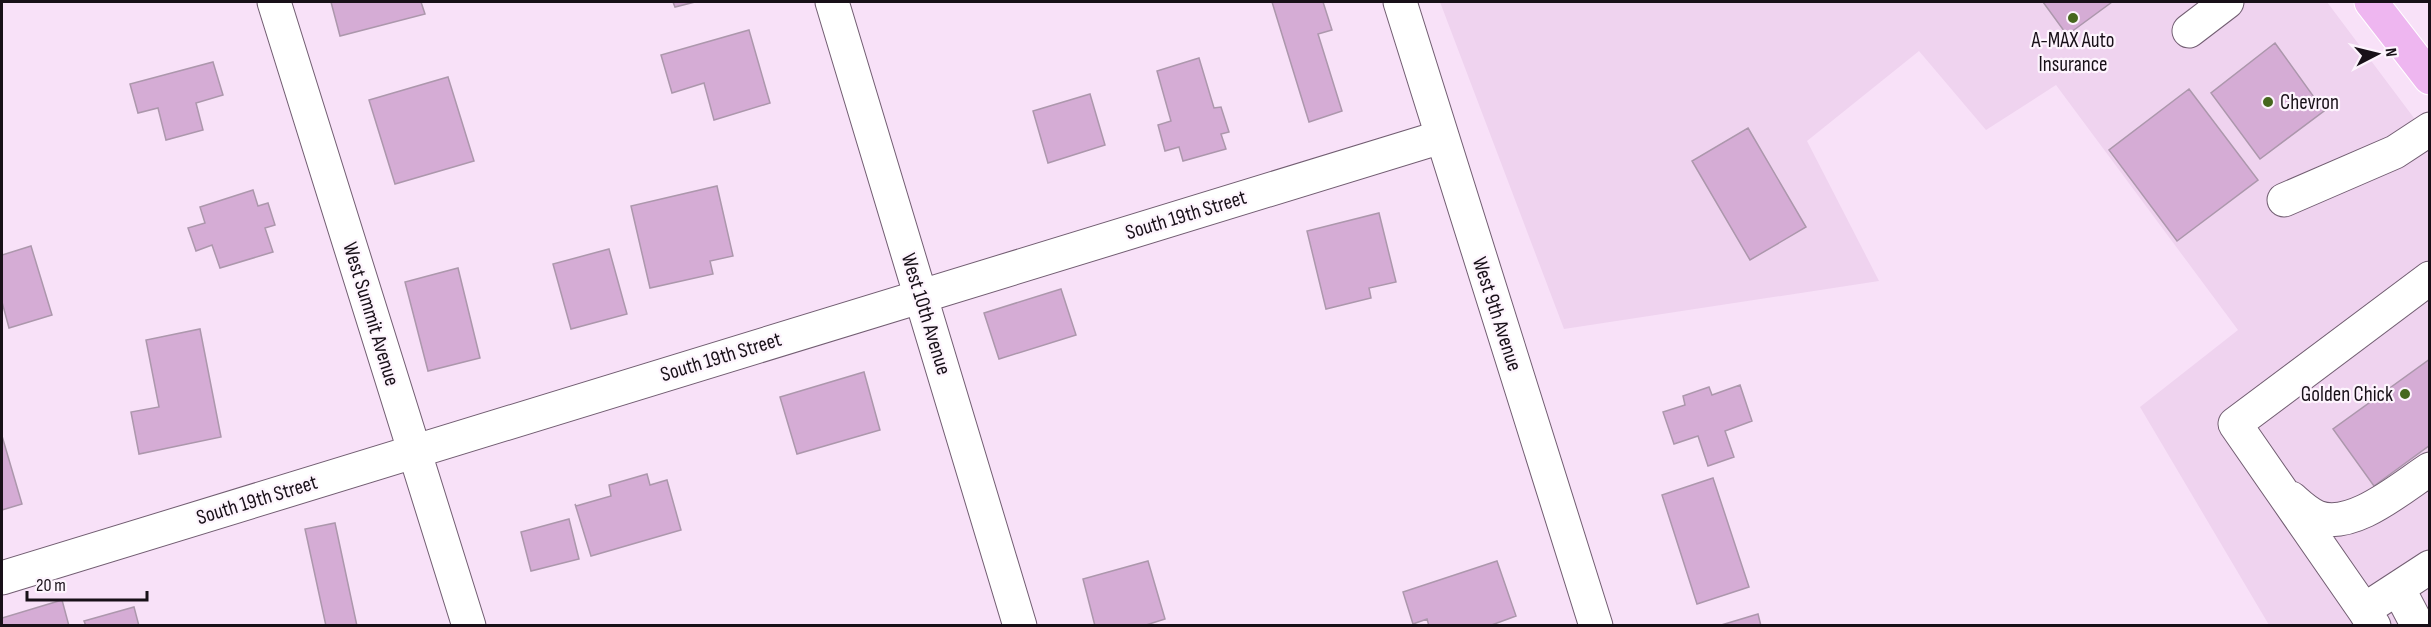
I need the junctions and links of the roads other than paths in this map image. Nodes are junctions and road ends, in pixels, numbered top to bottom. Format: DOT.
graph roads {
  1 [pos="274,2"];
  2 [pos="832,2"];
  3 [pos="1400,2"];
  4 [pos="2228,2"];
  5 [pos="2371,2"];
  6 [pos="2189,31"];
  7 [pos="2430,78"];
  8 [pos="2430,129"];
  9 [pos="1441,137"];
  10 [pos="2284,200"];
  11 [pos="2430,278"];
  12 [pos="921,297"];
  13 [pos="414,451"];
  14 [pos="2430,469"];
  15 [pos="2271,477"];
  16 [pos="2430,567"];
  17 [pos="2,578"];
  18 [pos="2398,588"];
  19 [pos="2369,618"];
  20 [pos="469,626"];
  21 [pos="1020,626"];
  22 [pos="1596,626"];
  23 [pos="2418,626"];
  1 -- 13 [label="street, West Summit Avenue"];
  2 -- 12 [label="street, West 10th Avenue"];
  3 -- 9 [label="street, West 9th Avenue"];
  4 -- 6 [label="street"];
  5 -- 7 [label="main road"];
  8 -- 10 [label="street"];
  9 -- 12 [label="street, South 19th Street"];
  9 -- 22 [label="street, West 9th Avenue"];
  11 -- 15 [label="street"];
  12 -- 13 [label="street, South 19th Street"];
  12 -- 21 [label="street, West 10th Avenue"];
  13 -- 17 [label="street, South 19th Street"];
  13 -- 20 [label="street, West Summit Avenue"];
  14 -- 15 [label="street"];
  15 -- 19 [label="street"];
  16 -- 18 [label="street"];
  18 -- 19 [label="street"];
  18 -- 23 [label="street"];
}
